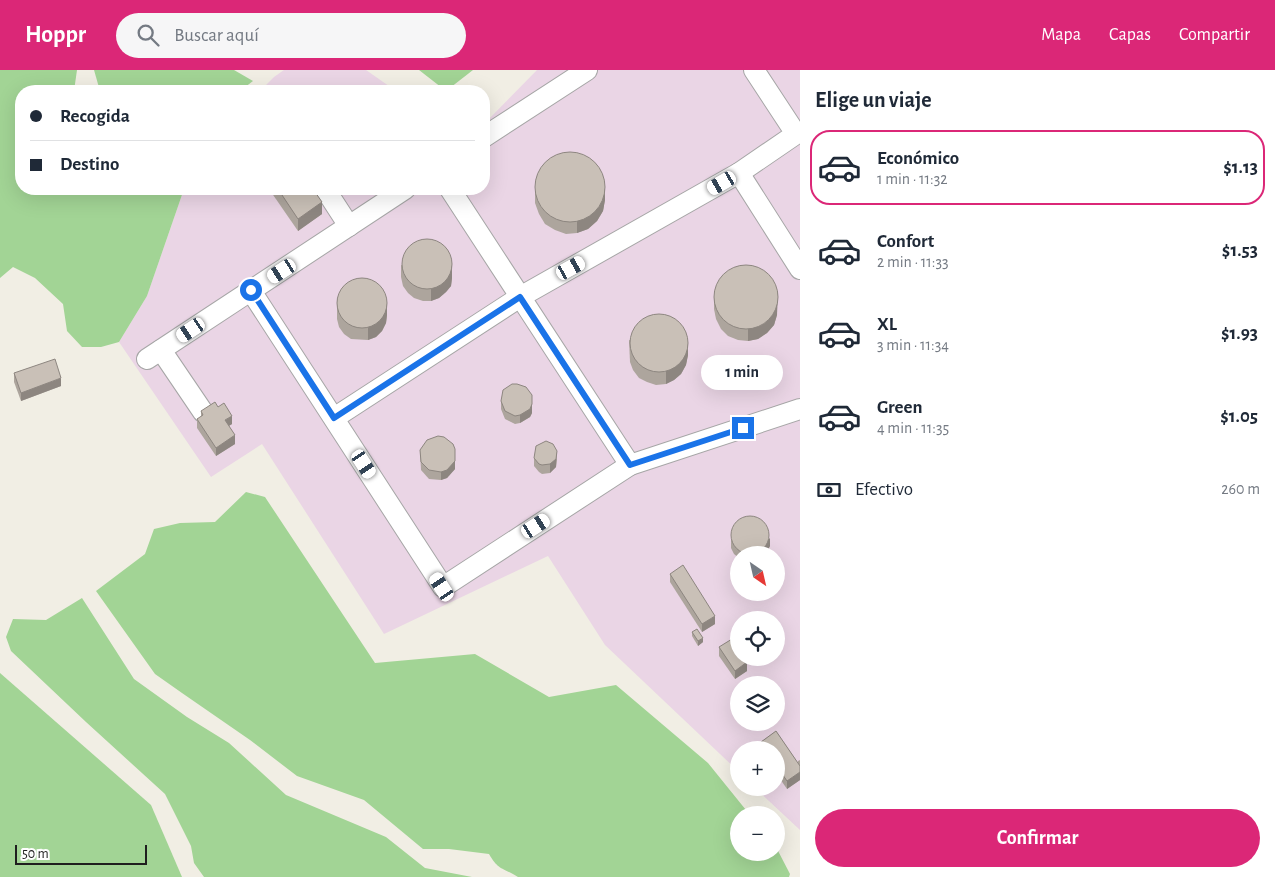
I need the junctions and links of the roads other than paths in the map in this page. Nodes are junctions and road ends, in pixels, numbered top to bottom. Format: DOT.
graph roads {
  1 [pos="587,70"];
  2 [pos="754,70"];
  3 [pos="490,133"];
  4 [pos="739,174"];
  5 [pos="329,195"];
  6 [pos="396,195"];
  7 [pos="454,195"];
  8 [pos="349,226"];
  9 [pos="800,269"];
  10 [pos="251,290"];
  11 [pos="520,297"];
  12 [pos="800,409"];
  13 [pos="202,412"];
  14 [pos="334,418"];
  15 [pos="630,465"];
  1 -- 3 [label="lane"];
  2 -- 4 [label="lane"];
  4 -- 9 [label="lane"];
  4 -- 11 [label="lane"];
  5 -- 8 [label="lane"];
  6 -- 8 [label="lane"];
  7 -- 11 [label="lane"];
  8 -- 10 [label="lane"];
  10 -- 13 [label="lane"];
  10 -- 14 [label="lane"];
  11 -- 14 [label="lane"];
  11 -- 15 [label="lane"];
  12 -- 15 [label="lane"];
  14 -- 15 [label="lane"];
}
